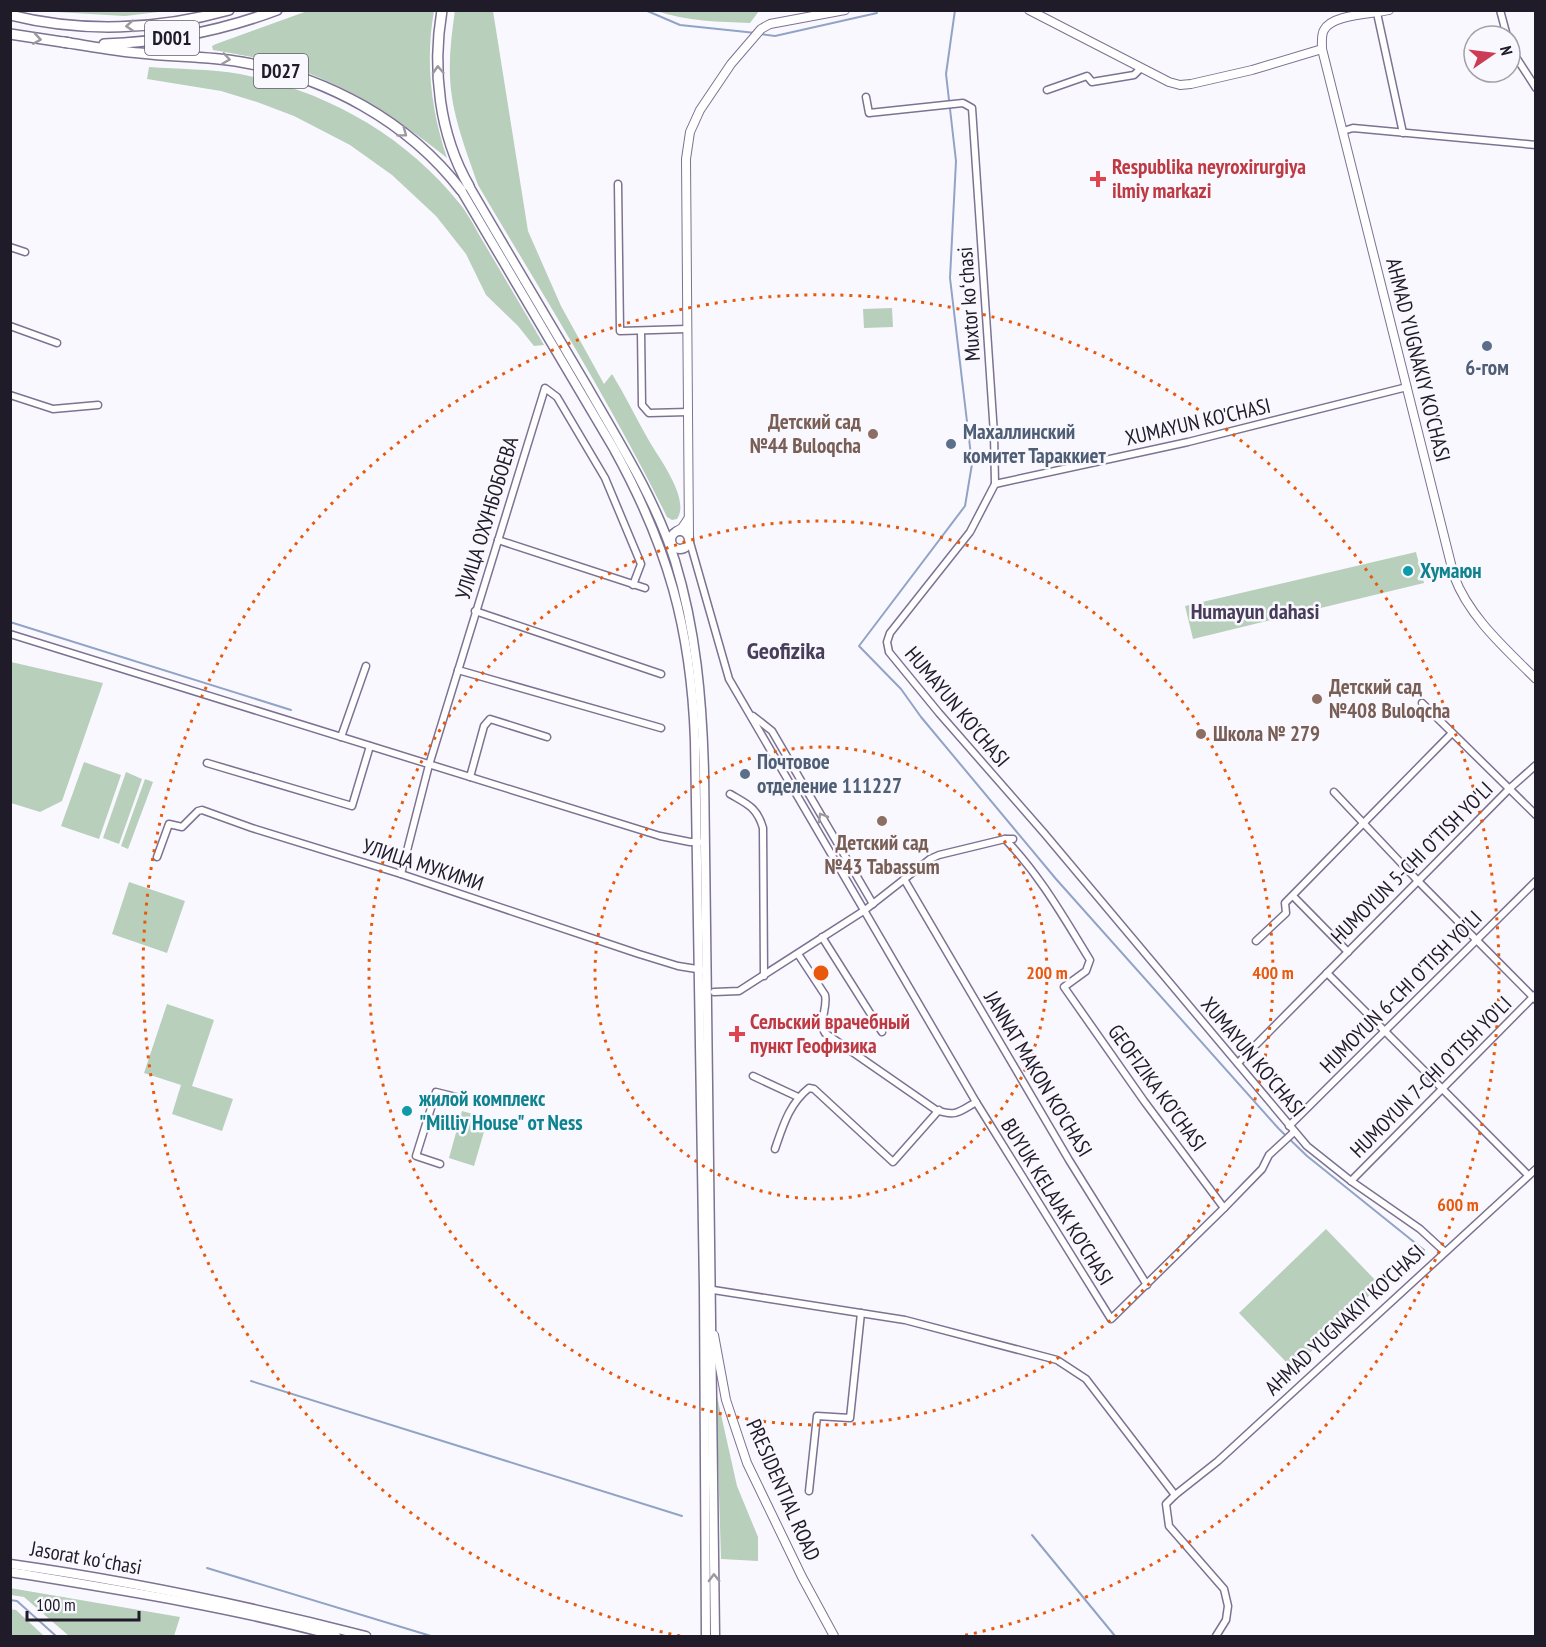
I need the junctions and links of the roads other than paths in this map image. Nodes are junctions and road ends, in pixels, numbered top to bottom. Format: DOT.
graph roads {
  1 [pos="229,10"];
  2 [pos="277,10"];
  3 [pos="442,10"];
  4 [pos="845,10"];
  5 [pos="1029,10"];
  6 [pos="1389,10"];
  7 [pos="1377,13"];
  8 [pos="10,15"];
  9 [pos="10,34"];
  10 [pos="63,42"];
  11 [pos="1322,49"];
  12 [pos="1522,66"];
  13 [pos="1142,68"];
  14 [pos="1536,88"];
  15 [pos="1047,90"];
  16 [pos="866,97"];
  17 [pos="1343,131"];
  18 [pos="1403,133"];
  19 [pos="1536,146"];
  20 [pos="618,184"];
  21 [pos="465,188"];
  22 [pos="10,247"];
  23 [pos="25,252"];
  24 [pos="10,326"];
  25 [pos="687,329"];
  26 [pos="641,331"];
  27 [pos="57,343"];
  28 [pos="1407,387"];
  29 [pos="10,395"];
  30 [pos="98,405"];
  31 [pos="688,412"];
  32 [pos="995,484"];
  33 [pos="689,515"];
  34 [pos="658,530"];
  35 [pos="689,539"];
  36 [pos="498,540"];
  37 [pos="674,542"];
  38 [pos="694,559"];
  39 [pos="669,560"];
  40 [pos="633,585"];
  41 [pos="645,588"];
  42 [pos="476,612"];
  43 [pos="10,634"];
  44 [pos="366,666"];
  45 [pos="458,670"];
  46 [pos="661,674"];
  47 [pos="1536,679"];
  48 [pos="1422,703"];
  49 [pos="750,714"];
  50 [pos="661,729"];
  51 [pos="1452,733"];
  52 [pos="341,737"];
  53 [pos="547,738"];
  54 [pos="370,746"];
  55 [pos="207,763"];
  56 [pos="429,765"];
  57 [pos="1536,765"];
  58 [pos="470,777"];
  59 [pos="1509,789"];
  60 [pos="1334,792"];
  61 [pos="730,794"];
  62 [pos="1536,815"];
  63 [pos="1363,823"];
  64 [pos="1005,839"];
  65 [pos="1012,839"];
  66 [pos="701,841"];
  67 [pos="1063,856"];
  68 [pos="157,858"];
  69 [pos="401,874"];
  70 [pos="904,879"];
  71 [pos="1418,881"];
  72 [pos="1536,881"];
  73 [pos="1293,896"];
  74 [pos="873,904"];
  75 [pos="865,910"];
  76 [pos="822,938"];
  77 [pos="1256,941"];
  78 [pos="1476,941"];
  79 [pos="1348,952"];
  80 [pos="798,954"];
  81 [pos="702,970"];
  82 [pos="1327,973"];
  83 [pos="764,976"];
  84 [pos="714,992"];
  85 [pos="1535,997"];
  86 [pos="1384,1031"];
  87 [pos="882,1032"];
  88 [pos="1238,1063"];
  89 [pos="753,1076"];
  90 [pos="1440,1090"];
  91 [pos="798,1097"];
  92 [pos="460,1098"];
  93 [pos="976,1102"];
  94 [pos="939,1110"];
  95 [pos="1292,1129"];
  96 [pos="776,1149"];
  97 [pos="440,1164"];
  98 [pos="1536,1169"];
  99 [pos="1528,1175"];
  100 [pos="1351,1181"];
  101 [pos="1224,1208"];
  102 [pos="1445,1252"];
  103 [pos="1147,1285"];
  104 [pos="707,1289"];
  105 [pos="861,1313"];
  106 [pos="711,1316"];
  107 [pos="1111,1319"];
  108 [pos="809,1491"];
  109 [pos="1175,1495"];
  110 [pos="10,1564"];
  111 [pos="10,1572"];
  112 [pos="336,1636"];
  113 [pos="366,1636"];
  114 [pos="706,1636"];
  115 [pos="715,1636"];
  116 [pos="834,1636"];
  117 [pos="1216,1636"];
  1 -- 8 [label="highway, D001, one-way"];
  2 -- 10 [label="highway, D001"];
  21 -- 3 [label="highway, D027, one-way"];
  4 -- 25 [label="street"];
  5 -- 13 [label="street"];
  6 -- 7 [label="street"];
  7 -- 11 [label="street, AHMAD YUGNAKIY KO'CHASI"];
  7 -- 18 [label="street"];
  9 -- 10 [label="highway, D001, one-way"];
  10 -- 21 [label="highway, D027, one-way"];
  11 -- 13 [label="street"];
  11 -- 17 [label="street, AHMAD YUGNAKIY KO'CHASI"];
  12 -- 14 [label="street"];
  13 -- 15 [label="street"];
  16 -- 32 [label="street, Muxtor koʻchasi"];
  17 -- 18 [label="street"];
  17 -- 28 [label="street, AHMAD YUGNAKIY KO'CHASI"];
  18 -- 19 [label="street"];
  20 -- 26 [label="street"];
  21 -- 34 [label="main road, D027"];
  22 -- 23 [label="street"];
  24 -- 27 [label="street"];
  25 -- 26 [label="street"];
  25 -- 31 [label="street"];
  26 -- 31 [label="street"];
  28 -- 32 [label="street, XUMAYUN KO'CHASI"];
  28 -- 47 [label="street, AHMAD YUGNAKIY KO'CHASI"];
  29 -- 30 [label="street"];
  31 -- 33 [label="street"];
  32 -- 67 [label="street, HUMAYUN KO'CHASI"];
  33 -- 35 [label="street"];
  33 -- 37 [label="street"];
  34 -- 37 [label="main road"];
  34 -- 37 [label="main road"];
  34 -- 39 [label="main road, D027"];
  35 -- 37 [label="main road"];
  35 -- 37 [label="main road"];
  35 -- 38 [label="street, BUYUK KELAJAK KO'CHASI"];
  36 -- 40 [label="street"];
  36 -- 40 [label="street, УЛИЦА ОХУНБОБОЕВА"];
  36 -- 42 [label="street, УЛИЦА ОХУНБОБОЕВА"];
  37 -- 38 [label="street"];
  37 -- 39 [label="main road, D027"];
  37 -- 39 [label="main road"];
  38 -- 49 [label="street, BUYUK KELAJAK KO'CHASI"];
  39 -- 66 [label="main road, D027"];
  40 -- 41 [label="street"];
  42 -- 45 [label="street, УЛИЦА ОХУНБОБОЕВА"];
  42 -- 46 [label="street"];
  43 -- 52 [label="street"];
  44 -- 52 [label="street"];
  45 -- 50 [label="street"];
  45 -- 56 [label="street, УЛИЦА ОХУНБОБОЕВА"];
  48 -- 51 [label="street"];
  74 -- 49 [label="street, one-way"];
  49 -- 75 [label="street, BUYUK KELAJAK KO'CHASI"];
  51 -- 59 [label="street"];
  51 -- 63 [label="street"];
  52 -- 54 [label="street"];
  53 -- 58 [label="street"];
  54 -- 55 [label="street"];
  54 -- 56 [label="street"];
  56 -- 58 [label="street"];
  56 -- 69 [label="street, УЛИЦА ОХУНБОБОЕВА"];
  57 -- 59 [label="street, HUMOYUN 5-CHI O'TISH YO'LI"];
  58 -- 66 [label="street"];
  59 -- 62 [label="street"];
  59 -- 71 [label="street, HUMOYUN 5-CHI O'TISH YO'LI"];
  60 -- 63 [label="street"];
  61 -- 83 [label="street"];
  63 -- 71 [label="street"];
  63 -- 73 [label="street"];
  64 -- 65 [label="street"];
  64 -- 70 [label="street"];
  64 -- 101 [label="street, GEOFIZIKA KO'CHASI"];
  66 -- 81 [label="main road"];
  67 -- 88 [label="street, XUMAYUN KO'CHASI"];
  68 -- 69 [label="street, УЛИЦА МУКИМИ"];
  69 -- 81 [label="street, УЛИЦА МУКИМИ"];
  70 -- 74 [label="street"];
  70 -- 103 [label="street, JANNAT MAKON KO'CHASI"];
  71 -- 78 [label="street"];
  71 -- 79 [label="street, HUMOYUN 5-CHI O'TISH YO'LI"];
  72 -- 78 [label="street, HUMOYUN 6-CHI O'TISH YO'LI"];
  73 -- 77 [label="street"];
  73 -- 79 [label="street"];
  74 -- 75 [label="street"];
  75 -- 76 [label="street"];
  75 -- 93 [label="street, BUYUK KELAJAK KO'CHASI"];
  76 -- 80 [label="street"];
  76 -- 87 [label="street"];
  78 -- 85 [label="street"];
  78 -- 86 [label="street, HUMOYUN 6-CHI O'TISH YO'LI"];
  79 -- 82 [label="street, HUMOYUN 5-CHI O'TISH YO'LI"];
  80 -- 83 [label="street"];
  80 -- 94 [label="street"];
  81 -- 104 [label="main road"];
  82 -- 86 [label="street"];
  82 -- 88 [label="street, HUMOYUN 5-CHI O'TISH YO'LI"];
  83 -- 84 [label="street"];
  85 -- 90 [label="street, HUMOYUN 7-CHI O'TISH YO'LI"];
  86 -- 90 [label="street"];
  86 -- 95 [label="street, HUMOYUN 6-CHI O'TISH YO'LI"];
  88 -- 95 [label="street, XUMAYUN KO'CHASI"];
  89 -- 91 [label="street"];
  90 -- 99 [label="street"];
  90 -- 100 [label="street, HUMOYUN 7-CHI O'TISH YO'LI"];
  91 -- 94 [label="street"];
  91 -- 96 [label="street"];
  92 -- 97 [label="street"];
  93 -- 94 [label="street, BUYUK KELAJAK KO'CHASI"];
  93 -- 107 [label="street, BUYUK KELAJAK KO'CHASI"];
  95 -- 100 [label="street, XUMAYUN KO'CHASI"];
  95 -- 101 [label="street, HUMOYUN 6-CHI O'TISH YO'LI"];
  98 -- 99 [label="street, AHMAD YUGNAKIY KO'CHASI"];
  99 -- 102 [label="street, AHMAD YUGNAKIY KO'CHASI"];
  100 -- 102 [label="street, XUMAYUN KO'CHASI"];
  101 -- 103 [label="street, HUMOYUN 6-CHI O'TISH YO'LI"];
  102 -- 109 [label="street, AHMAD YUGNAKIY KO'CHASI"];
  103 -- 107 [label="street, HUMOYUN 6-CHI O'TISH YO'LI"];
  104 -- 105 [label="street"];
  104 -- 106 [label="main road"];
  104 -- 114 [label="main road"];
  105 -- 108 [label="street"];
  105 -- 109 [label="street"];
  115 -- 106 [label="main road, one-way"];
  106 -- 116 [label="street, PRESIDENTIAL ROAD"];
  109 -- 117 [label="street"];
  110 -- 113 [label="main road, Jasorat koʻchasi"];
  111 -- 112 [label="main road, Jasorat koʻchasi"];
}
